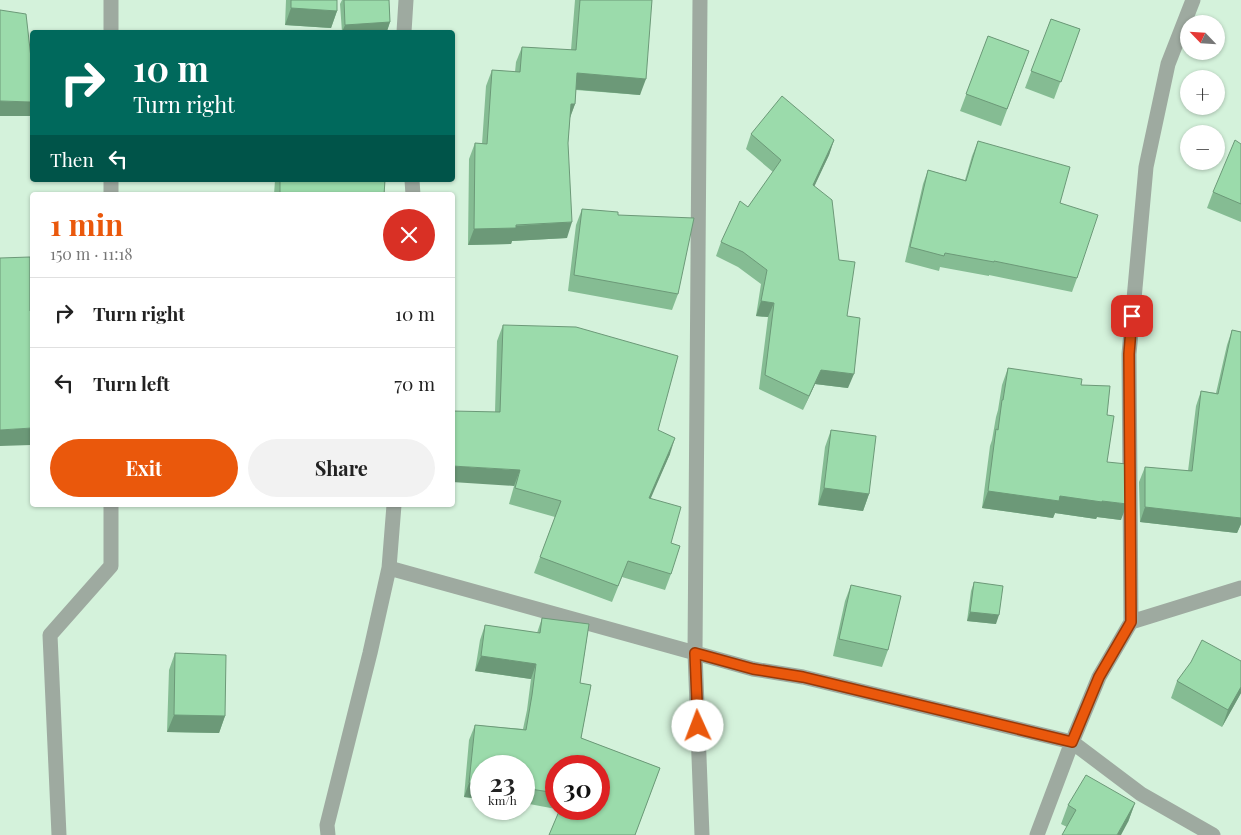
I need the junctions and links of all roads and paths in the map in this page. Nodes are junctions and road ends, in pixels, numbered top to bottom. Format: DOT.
graph roads {
  1 [pos="111,0"];
  2 [pos="406,0"];
  3 [pos="700,0"];
  4 [pos="1192,0"];
  5 [pos="111,30"];
  6 [pos="404,30"];
  7 [pos="111,507"];
  8 [pos="394,507"];
  9 [pos="389,568"];
  10 [pos="1241,588"];
  11 [pos="1131,622"];
  12 [pos="695,653"];
  13 [pos="1072,742"];
  14 [pos="59,835"];
  15 [pos="328,835"];
  16 [pos="702,835"];
  17 [pos="1037,835"];
  18 [pos="1213,835"];
  1 -- 5 [label="street"];
  2 -- 6 [label="street"];
  3 -- 12 [label="street"];
  4 -- 11 [label="street"];
  7 -- 14 [label="street"];
  8 -- 9 [label="street"];
  9 -- 12 [label="street"];
  9 -- 15 [label="street"];
  10 -- 11 [label="street"];
  11 -- 13 [label="street"];
  12 -- 13 [label="street"];
  12 -- 16 [label="street"];
  13 -- 17 [label="street"];
  13 -- 18 [label="street"];
}
